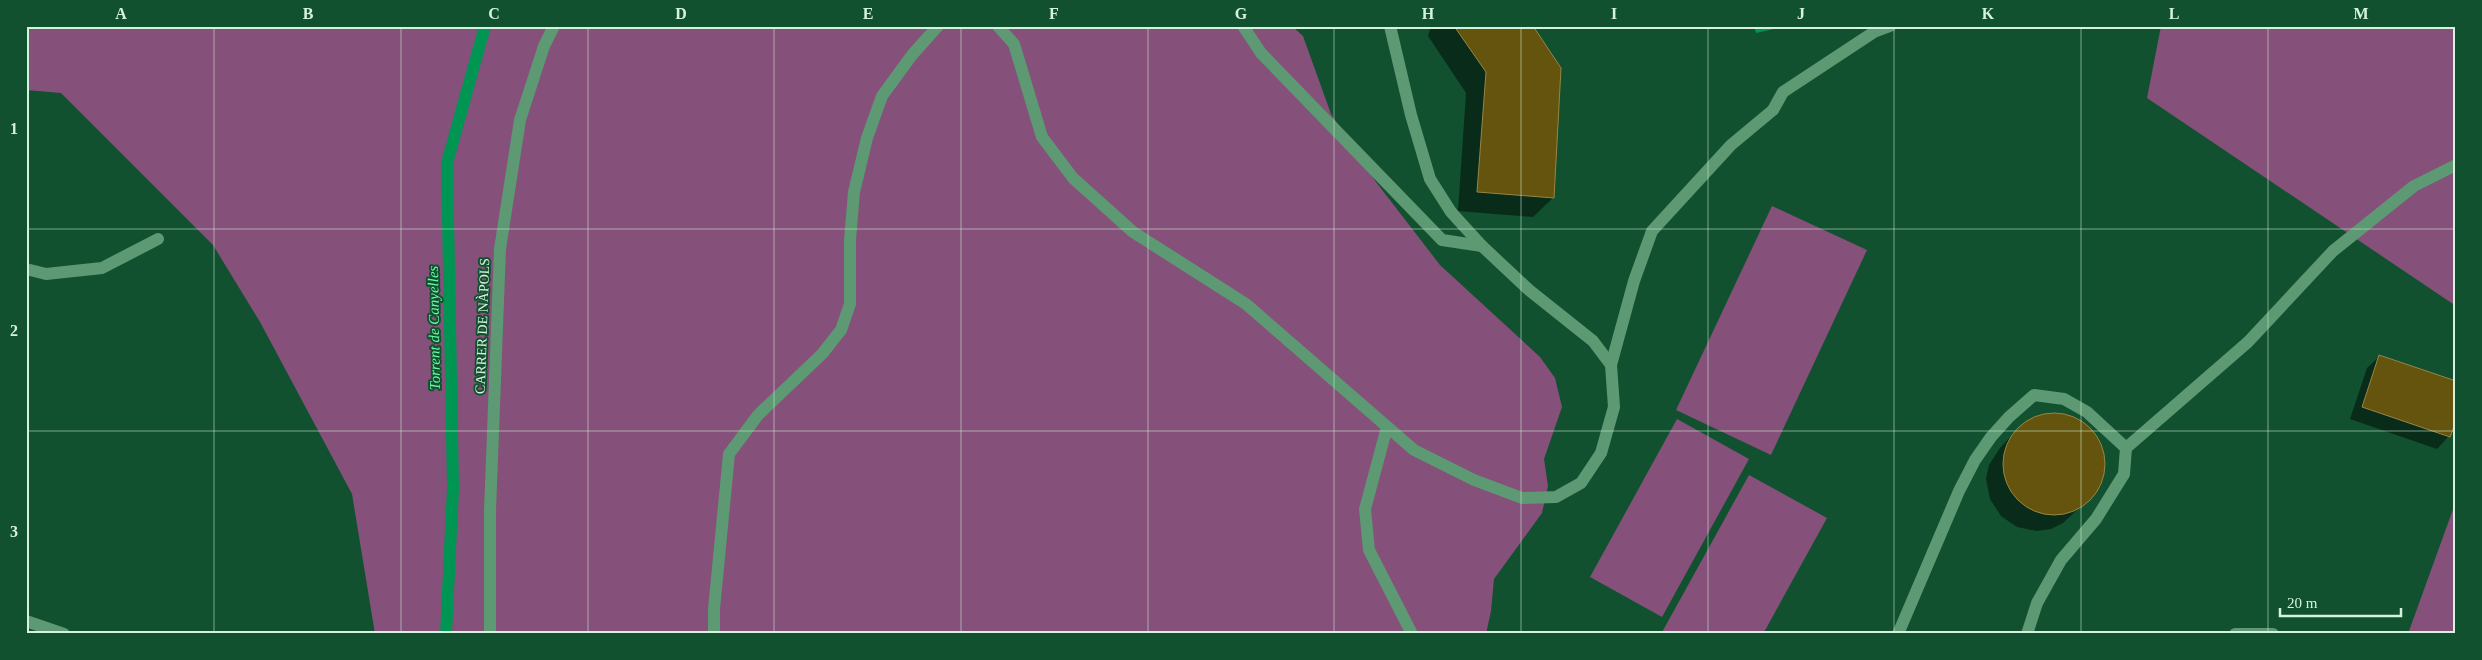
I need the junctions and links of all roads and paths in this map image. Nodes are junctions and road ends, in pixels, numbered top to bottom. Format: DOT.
graph roads {
  1 [pos="554,26"];
  2 [pos="938,26"];
  3 [pos="998,26"];
  4 [pos="1243,26"];
  5 [pos="1390,26"];
  6 [pos="1890,26"];
  7 [pos="2456,165"];
  8 [pos="158,239"];
  9 [pos="1482,246"];
  10 [pos="26,269"];
  11 [pos="1611,365"];
  12 [pos="1387,427"];
  13 [pos="2126,448"];
  14 [pos="26,621"];
  15 [pos="64,634"];
  16 [pos="490,634"];
  17 [pos="714,634"];
  18 [pos="1412,634"];
  19 [pos="1898,634"];
  20 [pos="2027,634"];
  21 [pos="2235,634"];
  22 [pos="2273,634"];
  1 -- 16 [label="street, CARRER DE NÀPOLS"];
  2 -- 17 [label="street"];
  3 -- 12 [label="street"];
  4 -- 9 [label="street"];
  5 -- 9 [label="street"];
  6 -- 11 [label="street"];
  7 -- 13 [label="street"];
  8 -- 10 [label="street"];
  9 -- 11 [label="street"];
  11 -- 12 [label="street"];
  12 -- 18 [label="street"];
  13 -- 19 [label="street"];
  13 -- 20 [label="street"];
  14 -- 15 [label="street"];
  21 -- 22 [label="street"];
}
